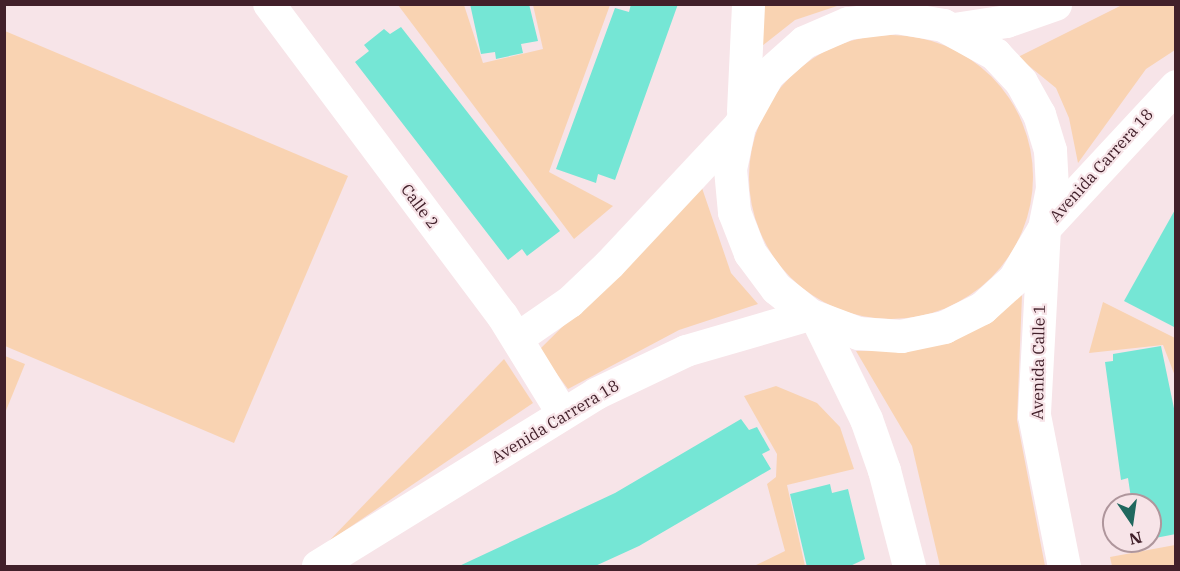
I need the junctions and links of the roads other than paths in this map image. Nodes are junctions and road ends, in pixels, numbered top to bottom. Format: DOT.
graph roads {
  1 [pos="269,4"];
  2 [pos="748,4"];
  3 [pos="1056,4"];
  4 [pos="943,20"];
  5 [pos="1176,86"];
  6 [pos="741,121"];
  7 [pos="1044,228"];
  8 [pos="814,317"];
  9 [pos="518,339"];
  10 [pos="563,414"];
  11 [pos="318,567"];
  12 [pos="909,567"];
  13 [pos="1064,567"];
  1 -- 9 [label="street, Calle 2"];
  2 -- 6 [label="main road"];
  3 -- 4 [label="main road"];
  4 -- 6 [label="main road"];
  4 -- 7 [label="main road"];
  5 -- 7 [label="main road, Avenida Carrera 18"];
  6 -- 8 [label="main road"];
  6 -- 9 [label="street"];
  7 -- 8 [label="main road, Avenida Carrera 18"];
  7 -- 13 [label="main road, Avenida Calle 1"];
  8 -- 10 [label="street, Avenida Carrera 18"];
  8 -- 12 [label="main road"];
  9 -- 10 [label="street, Calle 2"];
  10 -- 11 [label="street, Avenida Carrera 18"];
}
